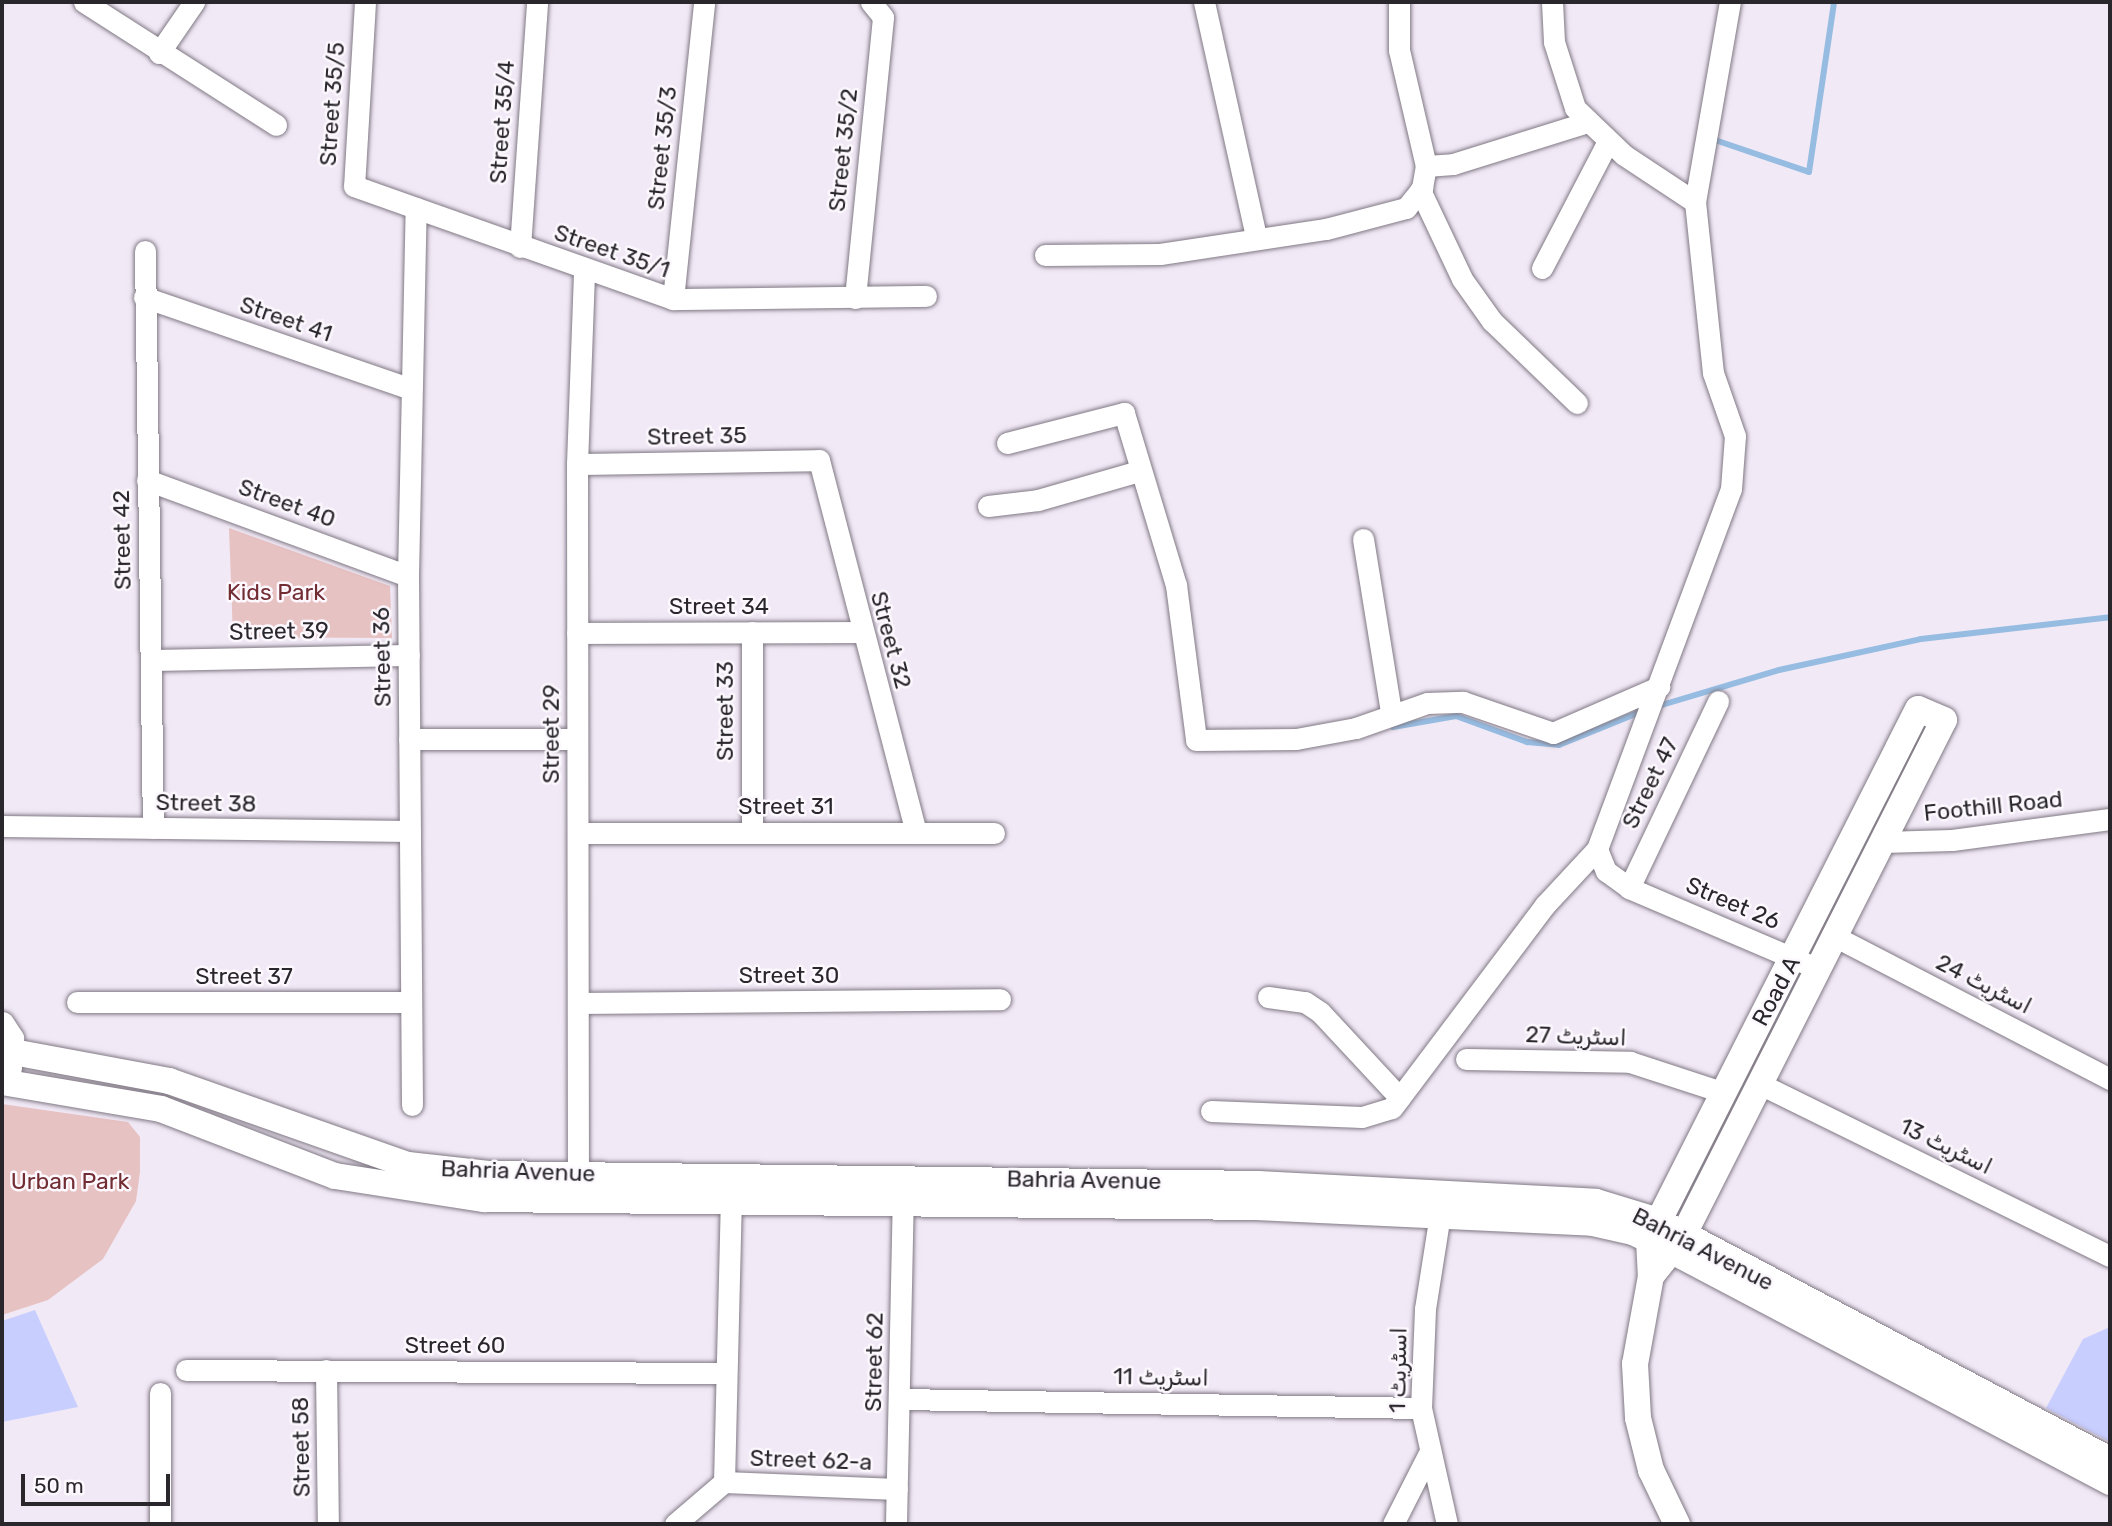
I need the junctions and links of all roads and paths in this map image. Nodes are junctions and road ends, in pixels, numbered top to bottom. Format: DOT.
graph roads {
  1 [pos="84,2"];
  2 [pos="194,2"];
  3 [pos="365,2"];
  4 [pos="537,2"];
  5 [pos="704,2"];
  6 [pos="1204,2"];
  7 [pos="1399,2"];
  8 [pos="1552,2"];
  9 [pos="1730,2"];
  10 [pos="875,5"];
  11 [pos="159,53"];
  12 [pos="1588,122"];
  13 [pos="276,125"];
  14 [pos="1608,141"];
  15 [pos="1426,166"];
  16 [pos="1420,190"];
  17 [pos="1695,202"];
  18 [pos="416,208"];
  19 [pos="1256,236"];
  20 [pos="520,247"];
  21 [pos="145,251"];
  22 [pos="1045,255"];
  23 [pos="1542,268"];
  24 [pos="584,270"];
  25 [pos="926,296"];
  26 [pos="144,297"];
  27 [pos="855,298"];
  28 [pos="673,299"];
  29 [pos="411,389"];
  30 [pos="1577,403"];
  31 [pos="1007,443"];
  32 [pos="819,460"];
  33 [pos="577,464"];
  34 [pos="1139,471"];
  35 [pos="147,480"];
  36 [pos="988,506"];
  37 [pos="1363,539"];
  38 [pos="408,576"];
  39 [pos="752,632"];
  40 [pos="862,632"];
  41 [pos="577,633"];
  42 [pos="409,655"];
  43 [pos="151,660"];
  44 [pos="1657,692"];
  45 [pos="1718,701"];
  46 [pos="1391,712"];
  47 [pos="410,739"];
  48 [pos="577,739"];
  49 [pos="2110,819"];
  50 [pos="2,826"];
  51 [pos="153,828"];
  52 [pos="410,831"];
  53 [pos="752,832"];
  54 [pos="578,833"];
  55 [pos="916,833"];
  56 [pos="994,833"];
  57 [pos="1882,842"];
  58 [pos="1597,849"];
  59 [pos="1629,888"];
  60 [pos="1834,936"];
  61 [pos="1806,963"];
  62 [pos="1268,997"];
  63 [pos="1000,999"];
  64 [pos="77,1002"];
  65 [pos="411,1002"];
  66 [pos="578,1003"];
  67 [pos="2,1025"];
  68 [pos="13,1052"];
  69 [pos="1466,1059"];
  70 [pos="2110,1079"];
  71 [pos="2,1081"];
  72 [pos="1758,1083"];
  73 [pos="1722,1092"];
  74 [pos="1400,1098"];
  75 [pos="412,1105"];
  76 [pos="1211,1111"];
  77 [pos="578,1186"];
  78 [pos="731,1200"];
  79 [pos="903,1200"];
  80 [pos="1440,1214"];
  81 [pos="1654,1231"];
  82 [pos="1678,1244"];
  83 [pos="2110,1256"];
  84 [pos="1651,1276"];
  85 [pos="186,1370"];
  86 [pos="326,1370"];
  87 [pos="724,1373"];
  88 [pos="160,1393"];
  89 [pos="900,1399"];
  90 [pos="1421,1408"];
  91 [pos="1429,1453"];
  92 [pos="2110,1460"];
  93 [pos="724,1482"];
  94 [pos="2110,1482"];
  95 [pos="897,1489"];
  96 [pos="160,1524"];
  97 [pos="328,1524"];
  98 [pos="676,1524"];
  99 [pos="896,1524"];
  100 [pos="1393,1524"];
  101 [pos="1447,1524"];
  102 [pos="1677,1524"];
  1 -- 11 [label="street"];
  2 -- 11 [label="street"];
  3 -- 18 [label="street, Street 35/5"];
  4 -- 20 [label="street, Street 35/4"];
  5 -- 28 [label="street, Street 35/3"];
  6 -- 19 [label="street"];
  7 -- 15 [label="street"];
  8 -- 12 [label="street"];
  9 -- 17 [label="street"];
  10 -- 27 [label="street, Street 35/2"];
  11 -- 13 [label="street"];
  12 -- 14 [label="street"];
  12 -- 15 [label="street"];
  14 -- 17 [label="street"];
  14 -- 23 [label="street"];
  15 -- 16 [label="street"];
  16 -- 19 [label="street"];
  16 -- 30 [label="street"];
  17 -- 44 [label="street"];
  18 -- 20 [label="street, Street 35/1"];
  18 -- 29 [label="street, Street 36"];
  19 -- 22 [label="street"];
  20 -- 24 [label="street, Street 35/1"];
  21 -- 26 [label="street, Street 42"];
  24 -- 28 [label="street, Street 35/1"];
  24 -- 33 [label="street, Street 29"];
  25 -- 27 [label="street, Street 35/1"];
  26 -- 29 [label="street, Street 41"];
  26 -- 35 [label="street, Street 42"];
  27 -- 28 [label="street, Street 35/1"];
  29 -- 38 [label="street, Street 36"];
  31 -- 34 [label="street"];
  32 -- 33 [label="street, Street 35"];
  32 -- 40 [label="street, Street 32"];
  33 -- 41 [label="street, Street 29"];
  34 -- 36 [label="street"];
  34 -- 46 [label="street"];
  35 -- 38 [label="street, Street 40"];
  35 -- 43 [label="street, Street 42"];
  37 -- 46 [label="street"];
  38 -- 42 [label="street, Street 36"];
  39 -- 40 [label="street, Street 34"];
  39 -- 41 [label="street, Street 34"];
  39 -- 53 [label="street, Street 33"];
  40 -- 55 [label="street, Street 32"];
  41 -- 48 [label="street, Street 29"];
  42 -- 43 [label="street, Street 39"];
  42 -- 47 [label="street, Street 36"];
  43 -- 51 [label="street, Street 42"];
  44 -- 46 [label="street"];
  44 -- 58 [label="street"];
  45 -- 59 [label="street, Street 47"];
  47 -- 48 [label="street"];
  47 -- 52 [label="street, Street 36"];
  48 -- 54 [label="street, Street 29"];
  49 -- 57 [label="street, Foothill Road"];
  50 -- 51 [label="street, Street 38"];
  51 -- 52 [label="street, Street 38"];
  52 -- 65 [label="street, Street 36"];
  53 -- 54 [label="street, Street 31"];
  53 -- 55 [label="street, Street 31"];
  54 -- 66 [label="street, Street 29"];
  55 -- 56 [label="street, Street 31"];
  57 -- 60 [label="street, Road A"];
  57 -- 61 [label="street, Road A"];
  58 -- 59 [label="street, Street 26"];
  58 -- 74 [label="street"];
  59 -- 61 [label="street, Street 26"];
  60 -- 61 [label="street, Road A"];
  60 -- 70 [label="street, اسٹریٹ 24"];
  61 -- 72 [label="street, Road A"];
  61 -- 73 [label="street, Road A"];
  62 -- 74 [label="street"];
  63 -- 66 [label="street, Street 30"];
  64 -- 65 [label="street, Street 37"];
  65 -- 75 [label="street, Street 36"];
  66 -- 77 [label="street, Street 29"];
  67 -- 68 [label="street"];
  68 -- 71 [label="street"];
  68 -- 77 [label="street, Bahria Avenue"];
  69 -- 73 [label="street, اسٹریٹ 27"];
  71 -- 77 [label="street, Bahria Avenue"];
  72 -- 82 [label="street, Road A"];
  72 -- 83 [label="street, اسٹریٹ 13"];
  73 -- 81 [label="street, Road A"];
  74 -- 76 [label="street"];
  77 -- 78 [label="street, Bahria Avenue"];
  77 -- 81 [label="street, Bahria Avenue"];
  78 -- 79 [label="street, Bahria Avenue"];
  78 -- 87 [label="street"];
  79 -- 80 [label="street, Bahria Avenue"];
  79 -- 89 [label="street, Street 62"];
  80 -- 81 [label="street, Bahria Avenue"];
  80 -- 90 [label="street, اسٹریٹ 1"];
  81 -- 82 [label="street, Bahria Avenue"];
  81 -- 84 [label="street, Road A"];
  82 -- 84 [label="street, Road A"];
  82 -- 92 [label="street, Bahria Avenue"];
  82 -- 94 [label="street, Bahria Avenue"];
  84 -- 102 [label="street, Road A"];
  85 -- 86 [label="street, Street 60"];
  86 -- 87 [label="street, Street 60"];
  86 -- 97 [label="street, Street 58"];
  87 -- 93 [label="street"];
  88 -- 96 [label="street"];
  89 -- 90 [label="street, اسٹریٹ 11"];
  89 -- 95 [label="street, Street 62"];
  90 -- 91 [label="street, اسٹریٹ 1"];
  91 -- 100 [label="street"];
  91 -- 101 [label="street, اسٹریٹ 1"];
  93 -- 95 [label="street, Street 62-a"];
  93 -- 98 [label="street"];
  95 -- 99 [label="street, Street 62"];
}
